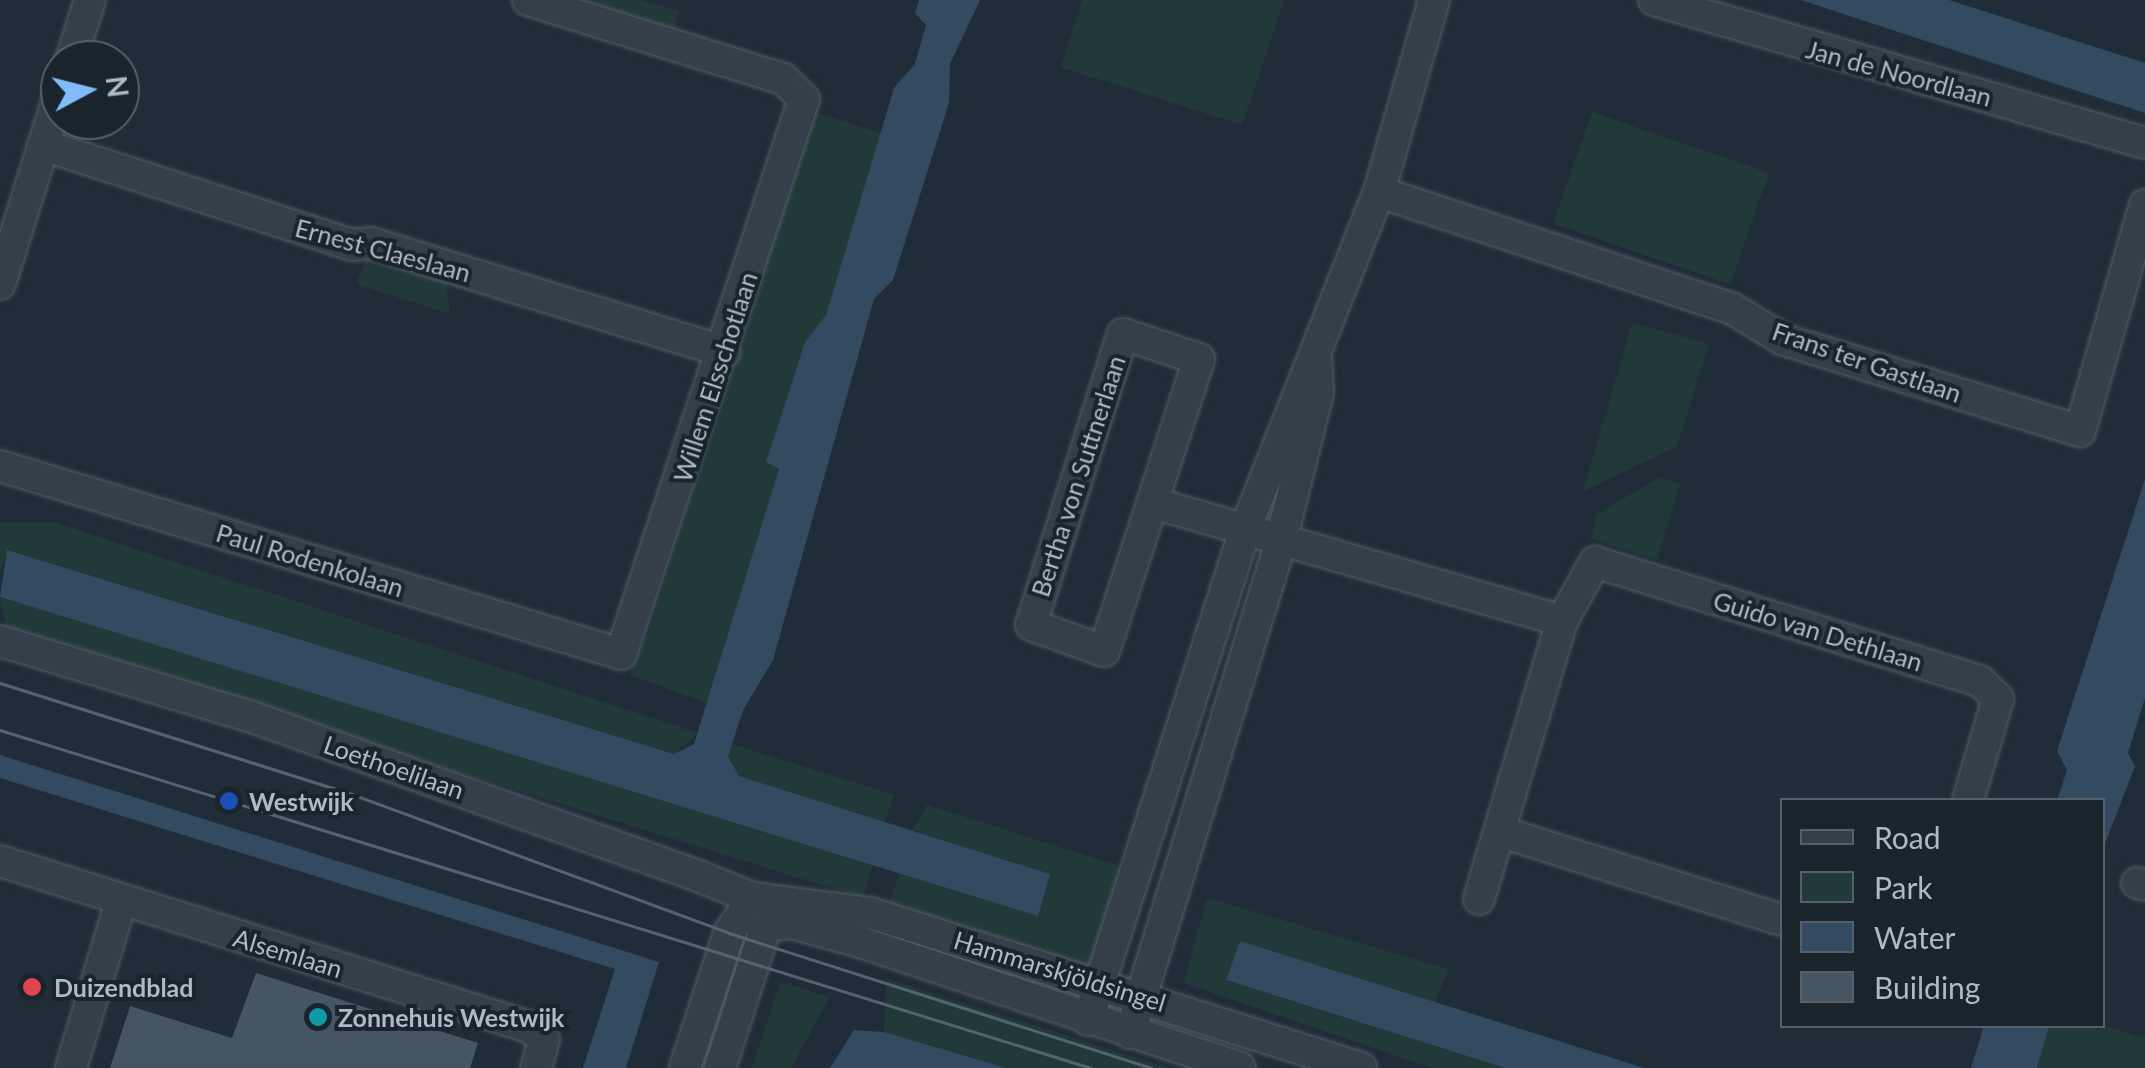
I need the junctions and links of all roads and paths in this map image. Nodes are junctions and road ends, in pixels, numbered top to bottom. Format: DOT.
graph roads {
  1 [pos="90,0"];
  2 [pos="528,0"];
  3 [pos="1434,0"];
  4 [pos="1654,0"];
  5 [pos="77,40"];
  6 [pos="46,140"];
  7 [pos="2145,143"];
  8 [pos="44,146"];
  9 [pos="1379,192"];
  10 [pos="2145,205"];
  11 [pos="9,224"];
  12 [pos="0,284"];
  13 [pos="724,352"];
  14 [pos="1316,360"];
  15 [pos="0,466"];
  16 [pos="1156,504"];
  17 [pos="1245,530"];
  18 [pos="1281,541"];
  19 [pos="1562,621"];
  20 [pos="0,642"];
  21 [pos="621,654"];
  22 [pos="1969,798"];
  23 [pos="1501,832"];
  24 [pos="0,862"];
  25 [pos="753,898"];
  26 [pos="1480,899"];
  27 [pos="121,901"];
  28 [pos="1780,919"];
  29 [pos="766,926"];
  30 [pos="1100,982"];
  31 [pos="1141,996"];
  32 [pos="1088,1020"];
  33 [pos="1130,1033"];
  34 [pos="72,1068"];
  35 [pos="536,1068"];
  36 [pos="684,1068"];
  37 [pos="720,1068"];
  38 [pos="1240,1068"];
  39 [pos="1361,1068"];
  1 -- 5 [label="street"];
  2 -- 13 [label="street, Willem Elsschotlaan"];
  3 -- 9 [label="street"];
  4 -- 7 [label="street, Jan de Noordlaan"];
  6 -- 8 [label="street"];
  8 -- 11 [label="street"];
  8 -- 13 [label="street, Ernest Claeslaan"];
  9 -- 10 [label="street, Frans ter Gastlaan"];
  9 -- 14 [label="street"];
  11 -- 12 [label="street"];
  13 -- 21 [label="street, Willem Elsschotlaan"];
  14 -- 17 [label="street"];
  14 -- 18 [label="street"];
  15 -- 21 [label="street, Paul Rodenkolaan"];
  16 -- 16 [label="street, Bertha von Suttnerlaan"];
  16 -- 17 [label="street"];
  17 -- 18 [label="street"];
  17 -- 30 [label="street"];
  18 -- 19 [label="street"];
  18 -- 31 [label="street"];
  19 -- 22 [label="street, Guido van Dethlaan"];
  19 -- 23 [label="street, Guido van Dethlaan"];
  20 -- 25 [label="street, Loethoelilaan"];
  23 -- 26 [label="street, Guido van Dethlaan"];
  23 -- 28 [label="street"];
  24 -- 27 [label="street, Alsemlaan"];
  25 -- 29 [label="street"];
  25 -- 30 [label="street, Hammarskjöldsingel"];
  25 -- 36 [label="street"];
  27 -- 34 [label="street"];
  27 -- 35 [label="street, Alsemlaan"];
  29 -- 32 [label="street, Hammarskjöldsingel"];
  29 -- 37 [label="street"];
  30 -- 31 [label="street, Hammarskjöldsingel"];
  30 -- 32 [label="street"];
  31 -- 33 [label="street"];
  31 -- 39 [label="street, Hammarskjöldsingel"];
  32 -- 33 [label="street, Hammarskjöldsingel"];
  33 -- 38 [label="street, Hammarskjöldsingel"];
}
